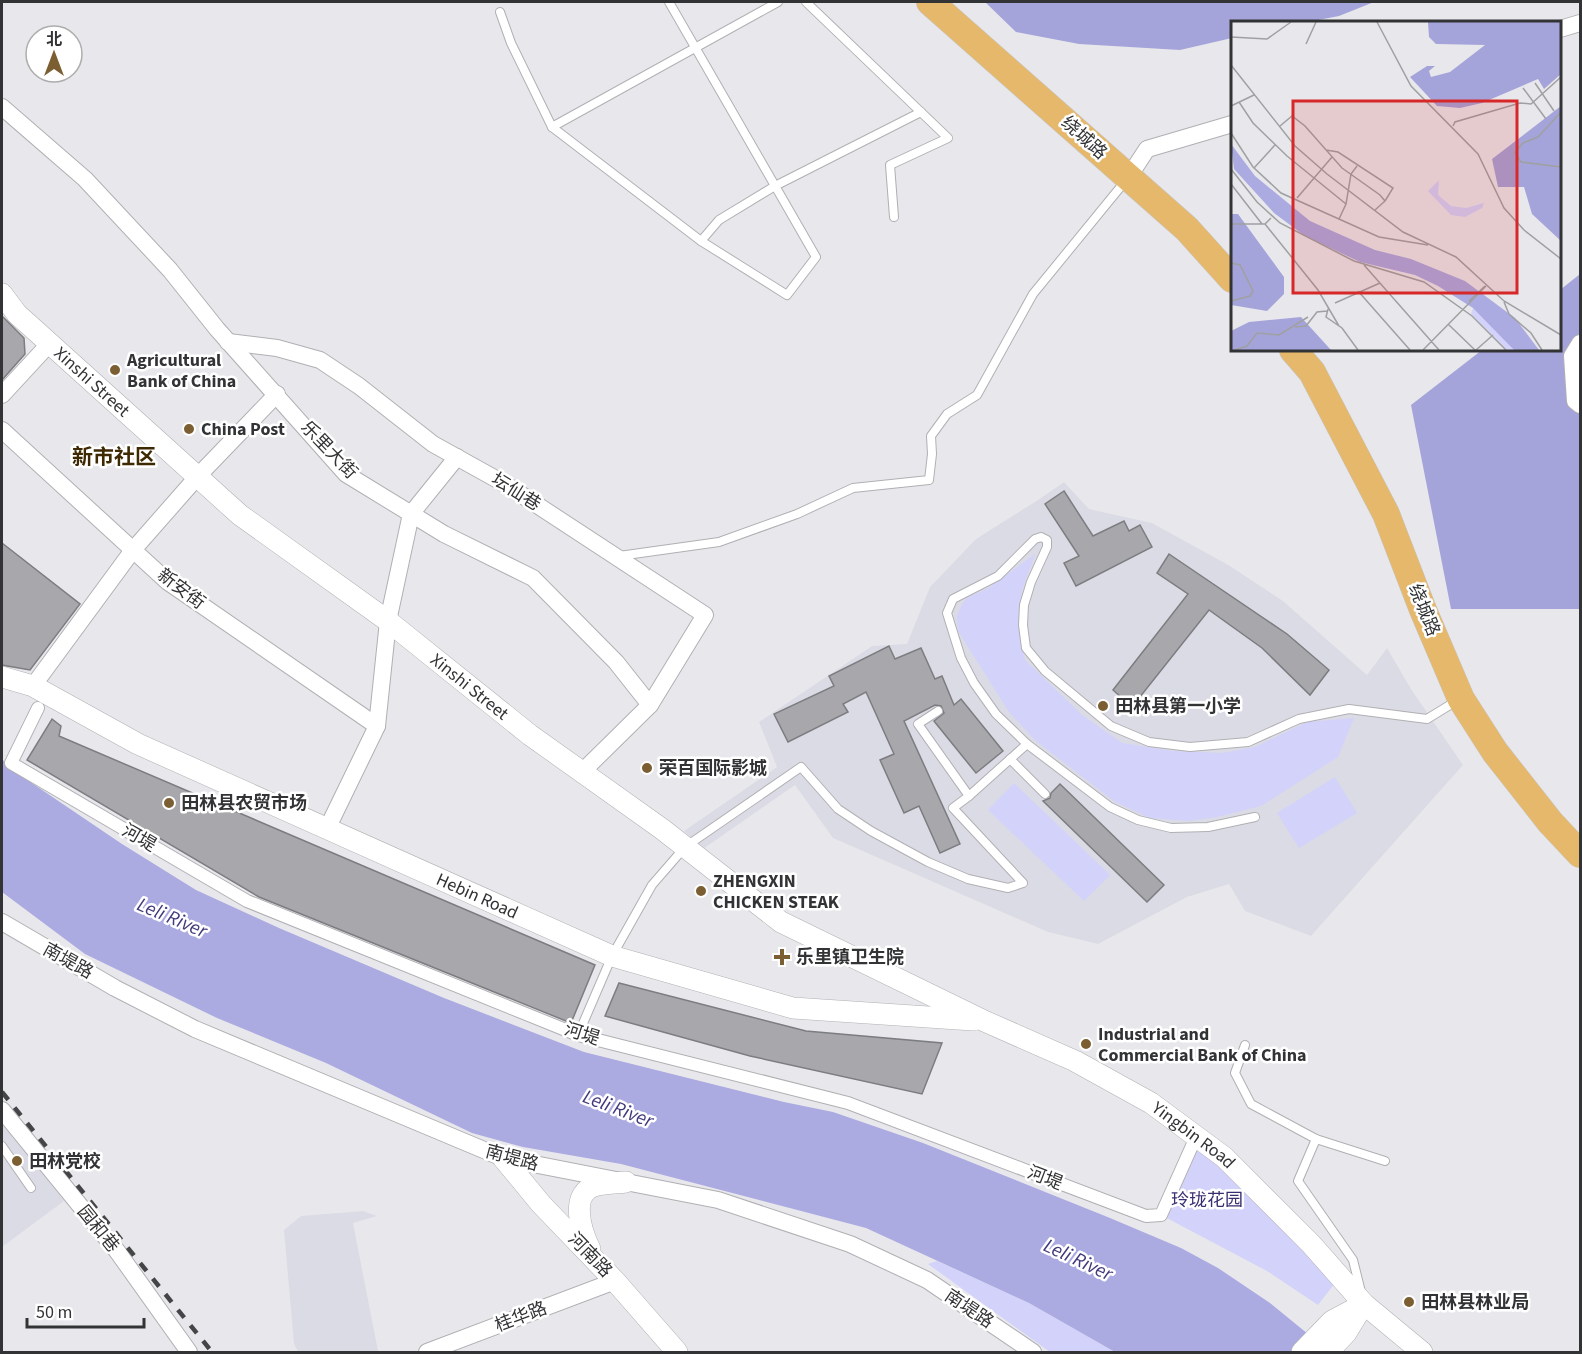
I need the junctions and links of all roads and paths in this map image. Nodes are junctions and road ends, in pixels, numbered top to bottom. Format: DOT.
graph roads {
  1 [pos="669,2"];
  2 [pos="778,2"];
  3 [pos="806,2"];
  4 [pos="930,2"];
  5 [pos="500,12"];
  6 [pos="1581,23"];
  7 [pos="1561,29"];
  8 [pos="695,47"];
  9 [pos="2,107"];
  10 [pos="921,112"];
  11 [pos="1231,125"];
  12 [pos="552,127"];
  13 [pos="1128,178"];
  14 [pos="775,186"];
  15 [pos="894,217"];
  16 [pos="701,241"];
  17 [pos="1231,277"];
  18 [pos="2,294"];
  19 [pos="228,342"];
  20 [pos="50,343"];
  21 [pos="1581,343"];
  22 [pos="1294,351"];
  23 [pos="277,394"];
  24 [pos="2,395"];
  25 [pos="1581,405"];
  26 [pos="2,430"];
  27 [pos="457,457"];
  28 [pos="198,476"];
  29 [pos="411,514"];
  30 [pos="134,550"];
  31 [pos="616,557"];
  32 [pos="388,621"];
  33 [pos="2,677"];
  34 [pos="33,686"];
  35 [pos="1461,699"];
  36 [pos="650,705"];
  37 [pos="38,708"];
  38 [pos="938,711"];
  39 [pos="377,726"];
  40 [pos="1027,744"];
  41 [pos="1010,759"];
  42 [pos="582,772"];
  43 [pos="1045,794"];
  44 [pos="969,796"];
  45 [pos="1255,817"];
  46 [pos="327,829"];
  47 [pos="685,847"];
  48 [pos="1581,854"];
  49 [pos="2,922"];
  50 [pos="612,956"];
  51 [pos="927,993"];
  52 [pos="917,1016"];
  53 [pos="982,1020"];
  54 [pos="578,1035"];
  55 [pos="1245,1045"];
  56 [pos="2,1110"];
  57 [pos="1196,1137"];
  58 [pos="1316,1139"];
  59 [pos="2,1146"];
  60 [pos="503,1158"];
  61 [pos="1385,1161"];
  62 [pos="626,1182"];
  63 [pos="31,1188"];
  64 [pos="595,1260"];
  65 [pos="615,1281"];
  66 [pos="1364,1304"];
  67 [pos="1339,1327"];
  68 [pos="461,1340"];
  69 [pos="1024,1350"];
  70 [pos="189,1353"];
  71 [pos="427,1353"];
  72 [pos="472,1353"];
  73 [pos="678,1353"];
  74 [pos="1302,1353"];
  75 [pos="1328,1353"];
  76 [pos="1422,1353"];
  1 -- 8 [label="lane"];
  2 -- 8 [label="lane"];
  3 -- 10 [label="lane"];
  4 -- 13 [label="highway, 绕城路"];
  5 -- 12 [label="lane"];
  6 -- 7 [label="street"];
  8 -- 12 [label="lane"];
  8 -- 14 [label="lane"];
  9 -- 19 [label="street, 乐里大街"];
  10 -- 14 [label="lane"];
  10 -- 15 [label="lane"];
  11 -- 13 [label="street"];
  12 -- 16 [label="lane"];
  13 -- 17 [label="highway, 绕城路"];
  13 -- 31 [label="lane"];
  14 -- 16 [label="lane"];
  14 -- 16 [label="lane"];
  18 -- 20 [label="street, Xinshi Street"];
  19 -- 23 [label="street, 乐里大街"];
  19 -- 27 [label="street, 坛仙巷"];
  20 -- 24 [label="street"];
  20 -- 28 [label="street, Xinshi Street"];
  21 -- 25 [label="street"];
  22 -- 35 [label="highway, 绕城路"];
  23 -- 28 [label="street"];
  23 -- 29 [label="street, 乐里大街"];
  26 -- 30 [label="street, 新安街"];
  27 -- 29 [label="street"];
  27 -- 31 [label="street, 坛仙巷"];
  28 -- 30 [label="street"];
  28 -- 32 [label="street, Xinshi Street"];
  29 -- 32 [label="street"];
  29 -- 36 [label="street, 乐里大街"];
  30 -- 34 [label="street"];
  30 -- 39 [label="street, 新安街"];
  31 -- 36 [label="street, 坛仙巷"];
  32 -- 39 [label="street"];
  32 -- 42 [label="street, Xinshi Street"];
  33 -- 34 [label="street, Hebin Road"];
  34 -- 46 [label="street, Hebin Road"];
  35 -- 40 [label="lane"];
  35 -- 48 [label="highway, 绕城路"];
  36 -- 42 [label="street"];
  37 -- 54 [label="street, 河堤"];
  38 -- 44 [label="lane"];
  39 -- 46 [label="street"];
  40 -- 41 [label="lane"];
  40 -- 45 [label="lane"];
  41 -- 43 [label="lane"];
  41 -- 44 [label="lane"];
  42 -- 47 [label="street, Xinshi Street"];
  44 -- 47 [label="lane"];
  46 -- 50 [label="street, Hebin Road"];
  47 -- 50 [label="lane"];
  47 -- 51 [label="street, Xinshi Street"];
  49 -- 60 [label="street, 南堤路"];
  50 -- 52 [label="street, Hebin Road"];
  50 -- 54 [label="lane"];
  51 -- 52 [label="street"];
  51 -- 53 [label="street, Xinshi Street"];
  52 -- 53 [label="street, Hebin Road"];
  53 -- 57 [label="street, Yingbin Road"];
  54 -- 57 [label="street, 河堤"];
  55 -- 58 [label="lane"];
  56 -- 70 [label="street, 园和巷"];
  57 -- 66 [label="street, Yingbin Road"];
  58 -- 61 [label="lane"];
  58 -- 66 [label="lane"];
  59 -- 63 [label="lane"];
  60 -- 62 [label="street, 南堤路"];
  60 -- 64 [label="street, 河南路"];
  62 -- 64 [label="street"];
  62 -- 69 [label="street, 南堤路"];
  64 -- 65 [label="street, 河南路"];
  65 -- 68 [label="street, 桂华路"];
  65 -- 73 [label="street, 河南路"];
  66 -- 67 [label="street"];
  66 -- 76 [label="street, Yingbin Road"];
  67 -- 74 [label="street"];
  67 -- 75 [label="street"];
  68 -- 71 [label="street, 桂华路"];
  68 -- 72 [label="street"];
}
